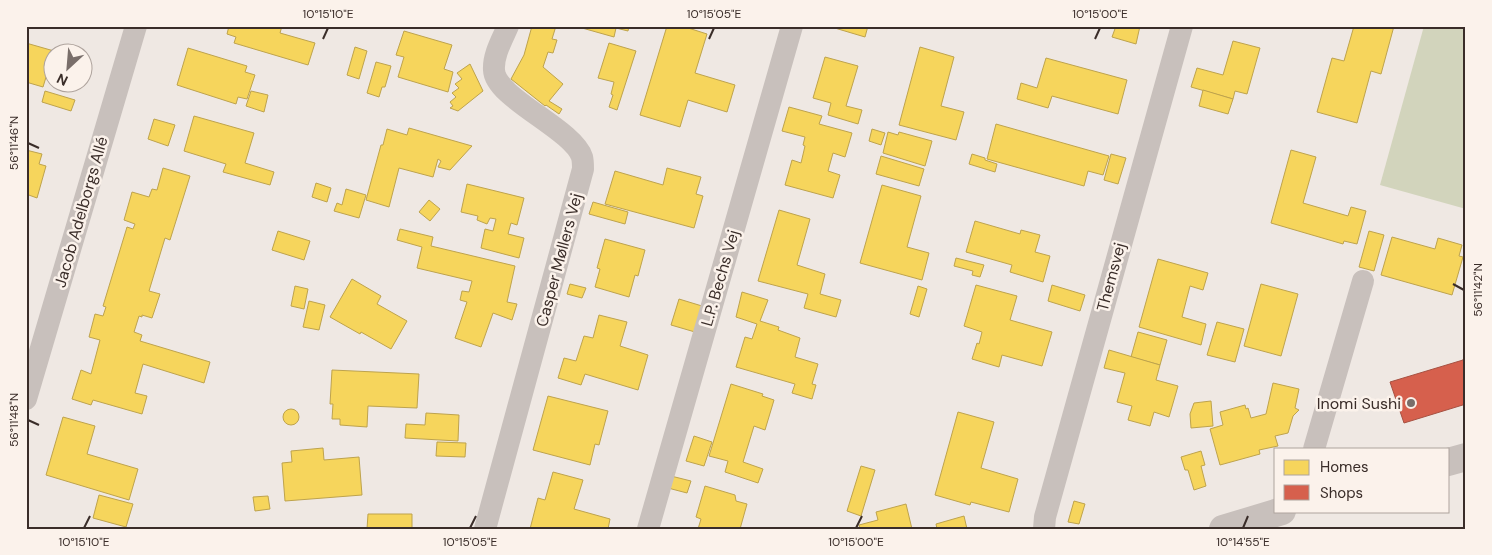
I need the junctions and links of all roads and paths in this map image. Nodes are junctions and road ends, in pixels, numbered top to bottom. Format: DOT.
graph roads {
  1 [pos="136,26"];
  2 [pos="508,26"];
  3 [pos="792,26"];
  4 [pos="1182,26"];
  5 [pos="1363,280"];
  6 [pos="26,399"];
  7 [pos="1314,448"];
  8 [pos="1466,457"];
  9 [pos="1450,461"];
  10 [pos="1279,512"];
  11 [pos="485,529"];
  12 [pos="648,529"];
  13 [pos="1044,529"];
  14 [pos="1223,529"];
  1 -- 6 [label="street, Jacob Adelborgs Allé"];
  2 -- 11 [label="street, Casper Møllers Vej"];
  3 -- 12 [label="street, L.P. Bechs Vej"];
  4 -- 13 [label="street, Themsvej"];
  5 -- 7 [label="street"];
  8 -- 9 [label="street"];
  10 -- 14 [label="street"];
}
